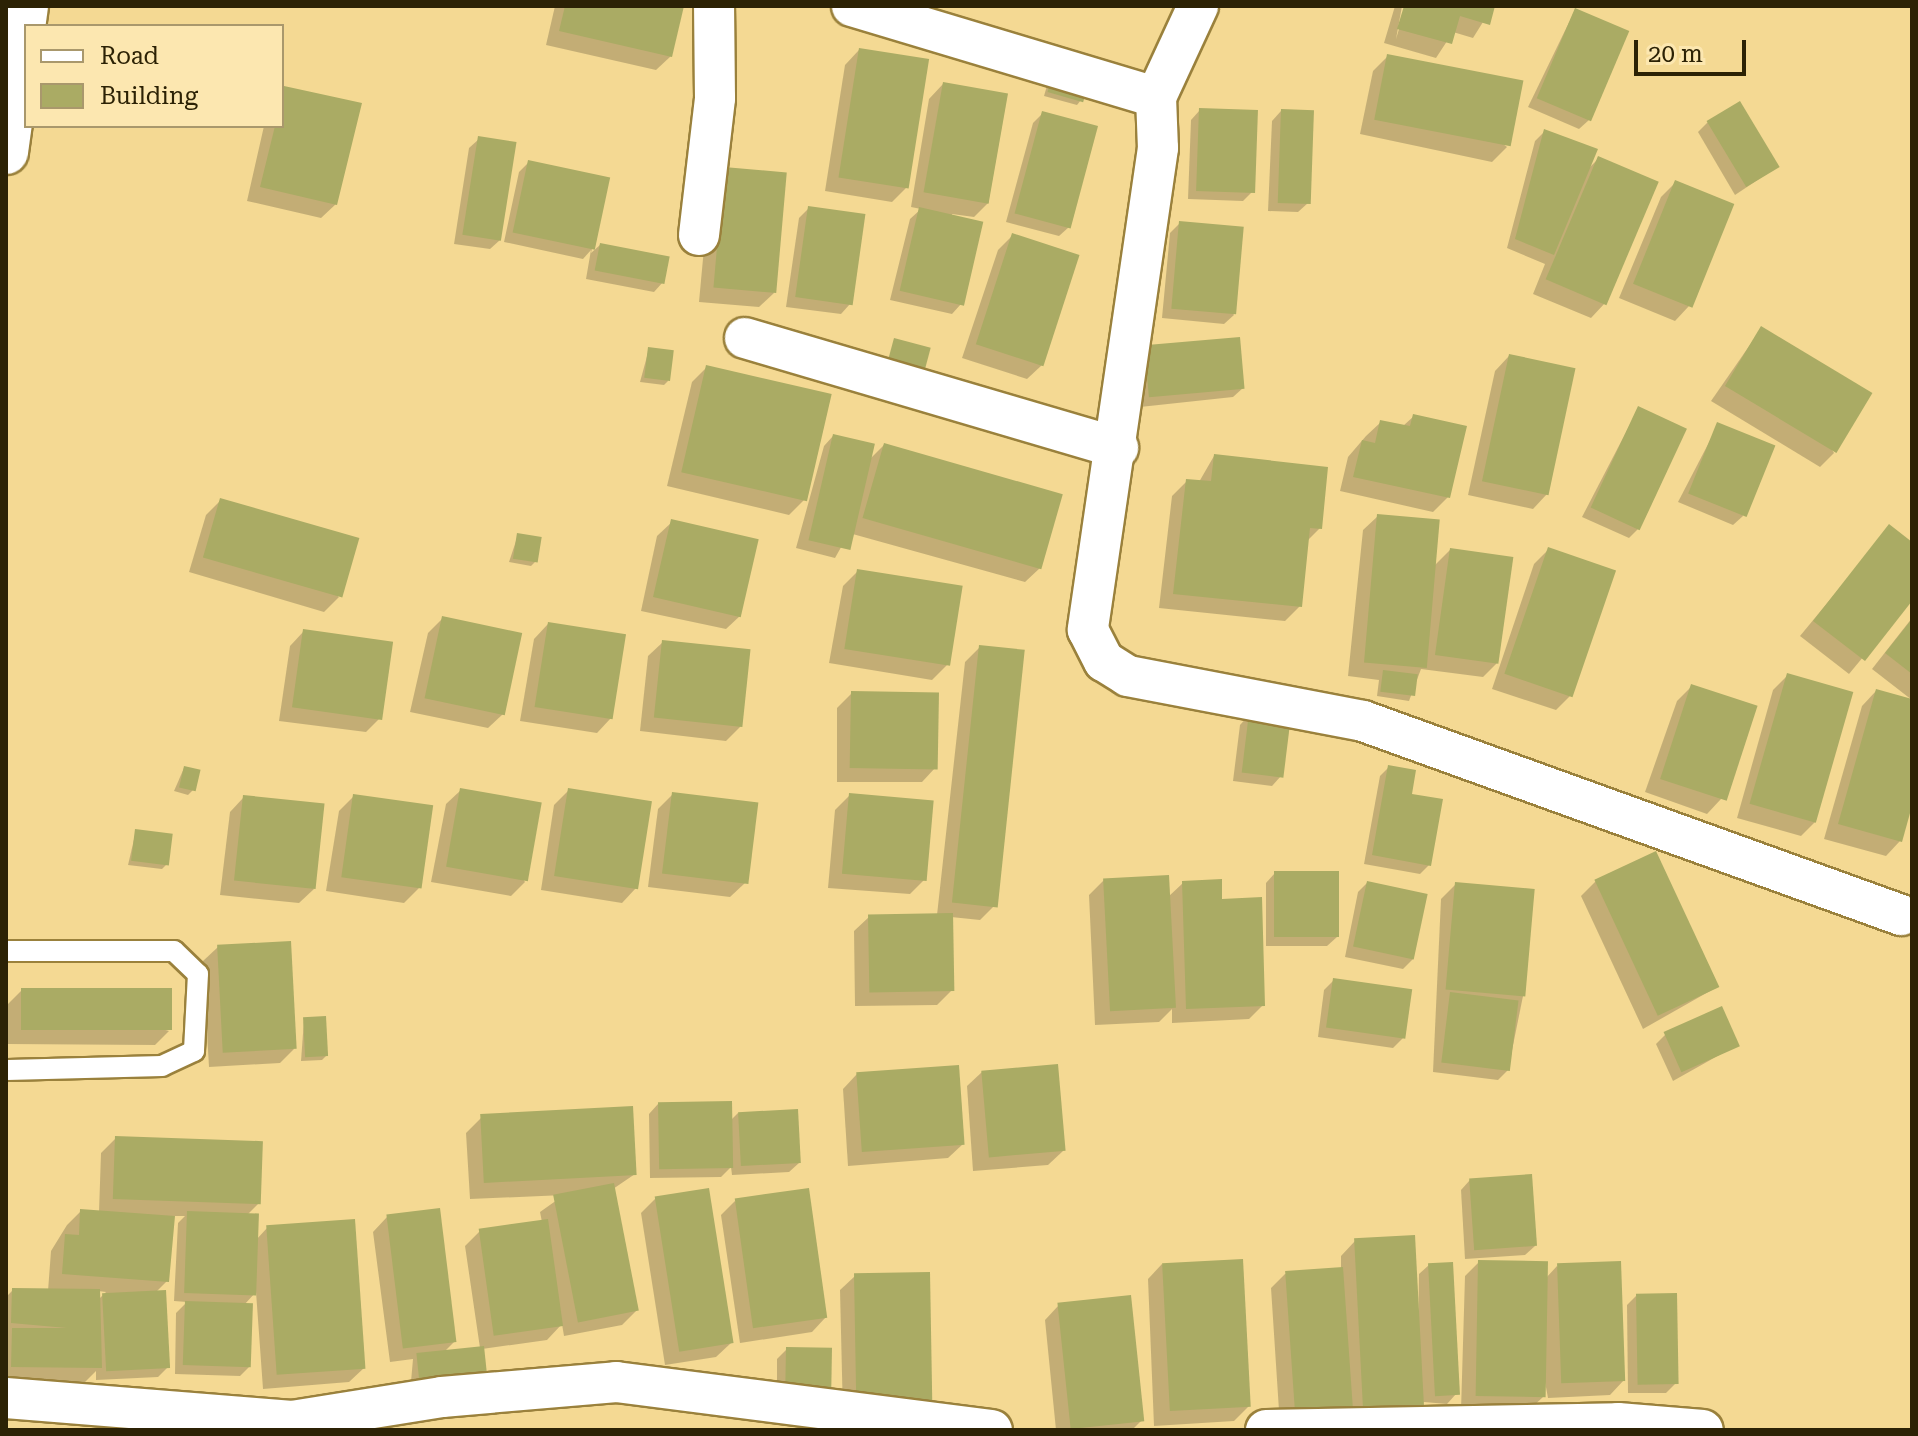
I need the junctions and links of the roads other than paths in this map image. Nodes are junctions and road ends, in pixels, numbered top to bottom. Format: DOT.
graph roads {
  1 [pos="26,6"];
  2 [pos="714,6"];
  3 [pos="852,6"];
  4 [pos="1198,6"];
  5 [pos="1156,97"];
  6 [pos="6,152"];
  7 [pos="699,235"];
  8 [pos="745,338"];
  9 [pos="1118,448"];
  10 [pos="1901,915"];
  11 [pos="6,951"];
  12 [pos="6,1070"];
  13 [pos="6,1398"];
  14 [pos="992,1430"];
  15 [pos="1266,1430"];
  16 [pos="1703,1430"];
  1 -- 6 [label="main road"];
  2 -- 7 [label="street"];
  3 -- 5 [label="street"];
  4 -- 5 [label="street"];
  5 -- 9 [label="street"];
  8 -- 9 [label="street"];
  9 -- 10 [label="street"];
  11 -- 12 [label="lane"];
  13 -- 14 [label="street"];
  15 -- 16 [label="street"];
}
